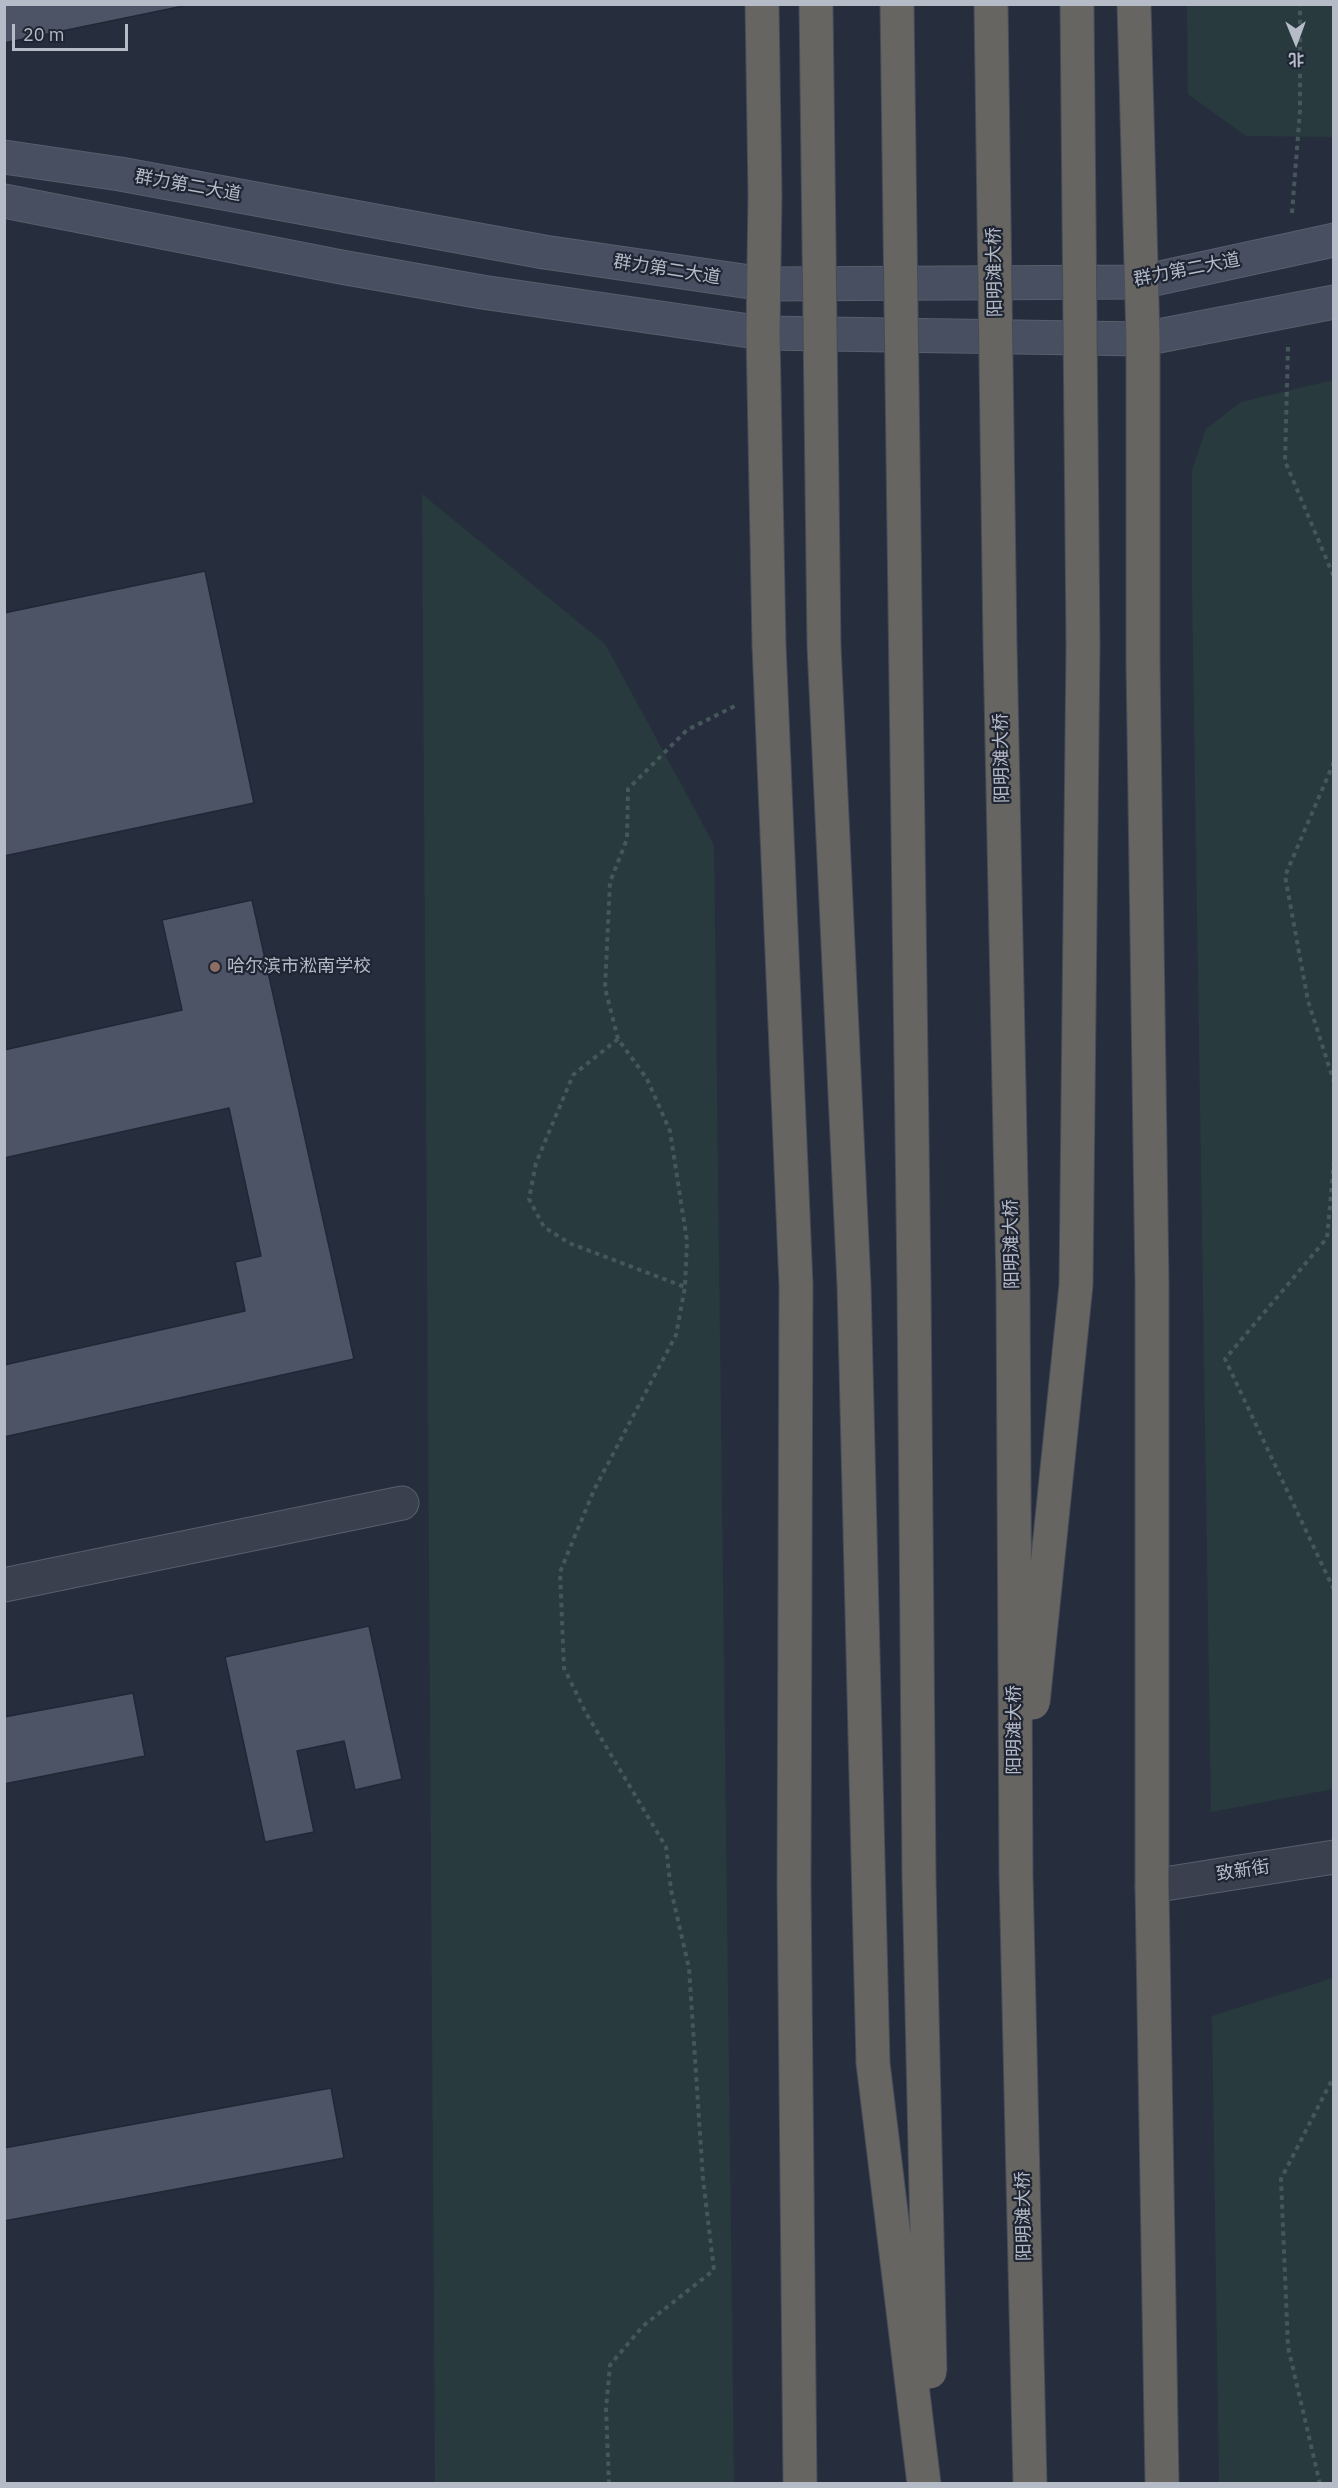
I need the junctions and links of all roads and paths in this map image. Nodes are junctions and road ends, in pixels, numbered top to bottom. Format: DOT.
graph roads {
  1 [pos="762,4"];
  2 [pos="816,4"];
  3 [pos="897,4"];
  4 [pos="991,4"];
  5 [pos="1077,4"];
  6 [pos="1134,4"];
  7 [pos="4,157"];
  8 [pos="4,201"];
  9 [pos="1334,240"];
  10 [pos="1142,282"];
  11 [pos="764,284"];
  12 [pos="1334,302"];
  13 [pos="763,333"];
  14 [pos="1143,339"];
  15 [pos="770,688"];
  16 [pos="1334,762"];
  17 [pos="618,1039"];
  18 [pos="1334,1082"];
  19 [pos="1334,1161"];
  20 [pos="685,1287"];
  21 [pos="402,1503"];
  22 [pos="4,1585"];
  23 [pos="1334,1590"];
  24 [pos="1334,1837"];
  25 [pos="1334,1857"];
  26 [pos="1016,1875"];
  27 [pos="1152,1875"];
  28 [pos="1334,2076"];
  29 [pos="609,2484"];
  30 [pos="800,2484"];
  31 [pos="924,2484"];
  32 [pos="932,2484"];
  33 [pos="1030,2484"];
  34 [pos="1162,2484"];
  35 [pos="1320,2484"];
  1 -- 11 [label="highway"];
  2 -- 31 [label="highway, bridge"];
  3 -- 32 [label="highway, bridge"];
  4 -- 26 [label="highway, 阳明滩大桥, bridge"];
  5 -- 26 [label="highway, bridge"];
  6 -- 10 [label="highway"];
  7 -- 11 [label="main road, 群力第二大道"];
  8 -- 13 [label="main road"];
  9 -- 10 [label="main road, 群力第二大道"];
  10 -- 11 [label="main road, 群力第二大道"];
  10 -- 14 [label="highway"];
  11 -- 13 [label="highway"];
  12 -- 14 [label="main road"];
  13 -- 14 [label="main road"];
  13 -- 15 [label="highway"];
  14 -- 27 [label="highway"];
  15 -- 17 [label="path"];
  15 -- 30 [label="highway"];
  16 -- 18 [label="path"];
  17 -- 20 [label="path"];
  17 -- 20 [label="path"];
  19 -- 23 [label="path"];
  20 -- 29 [label="path"];
  21 -- 22 [label="street"];
  24 -- 27 [label="street, 致新街"];
  25 -- 27 [label="street, 致新街"];
  26 -- 33 [label="highway, 阳明滩大桥, bridge"];
  27 -- 34 [label="highway"];
  28 -- 35 [label="path"];
}
